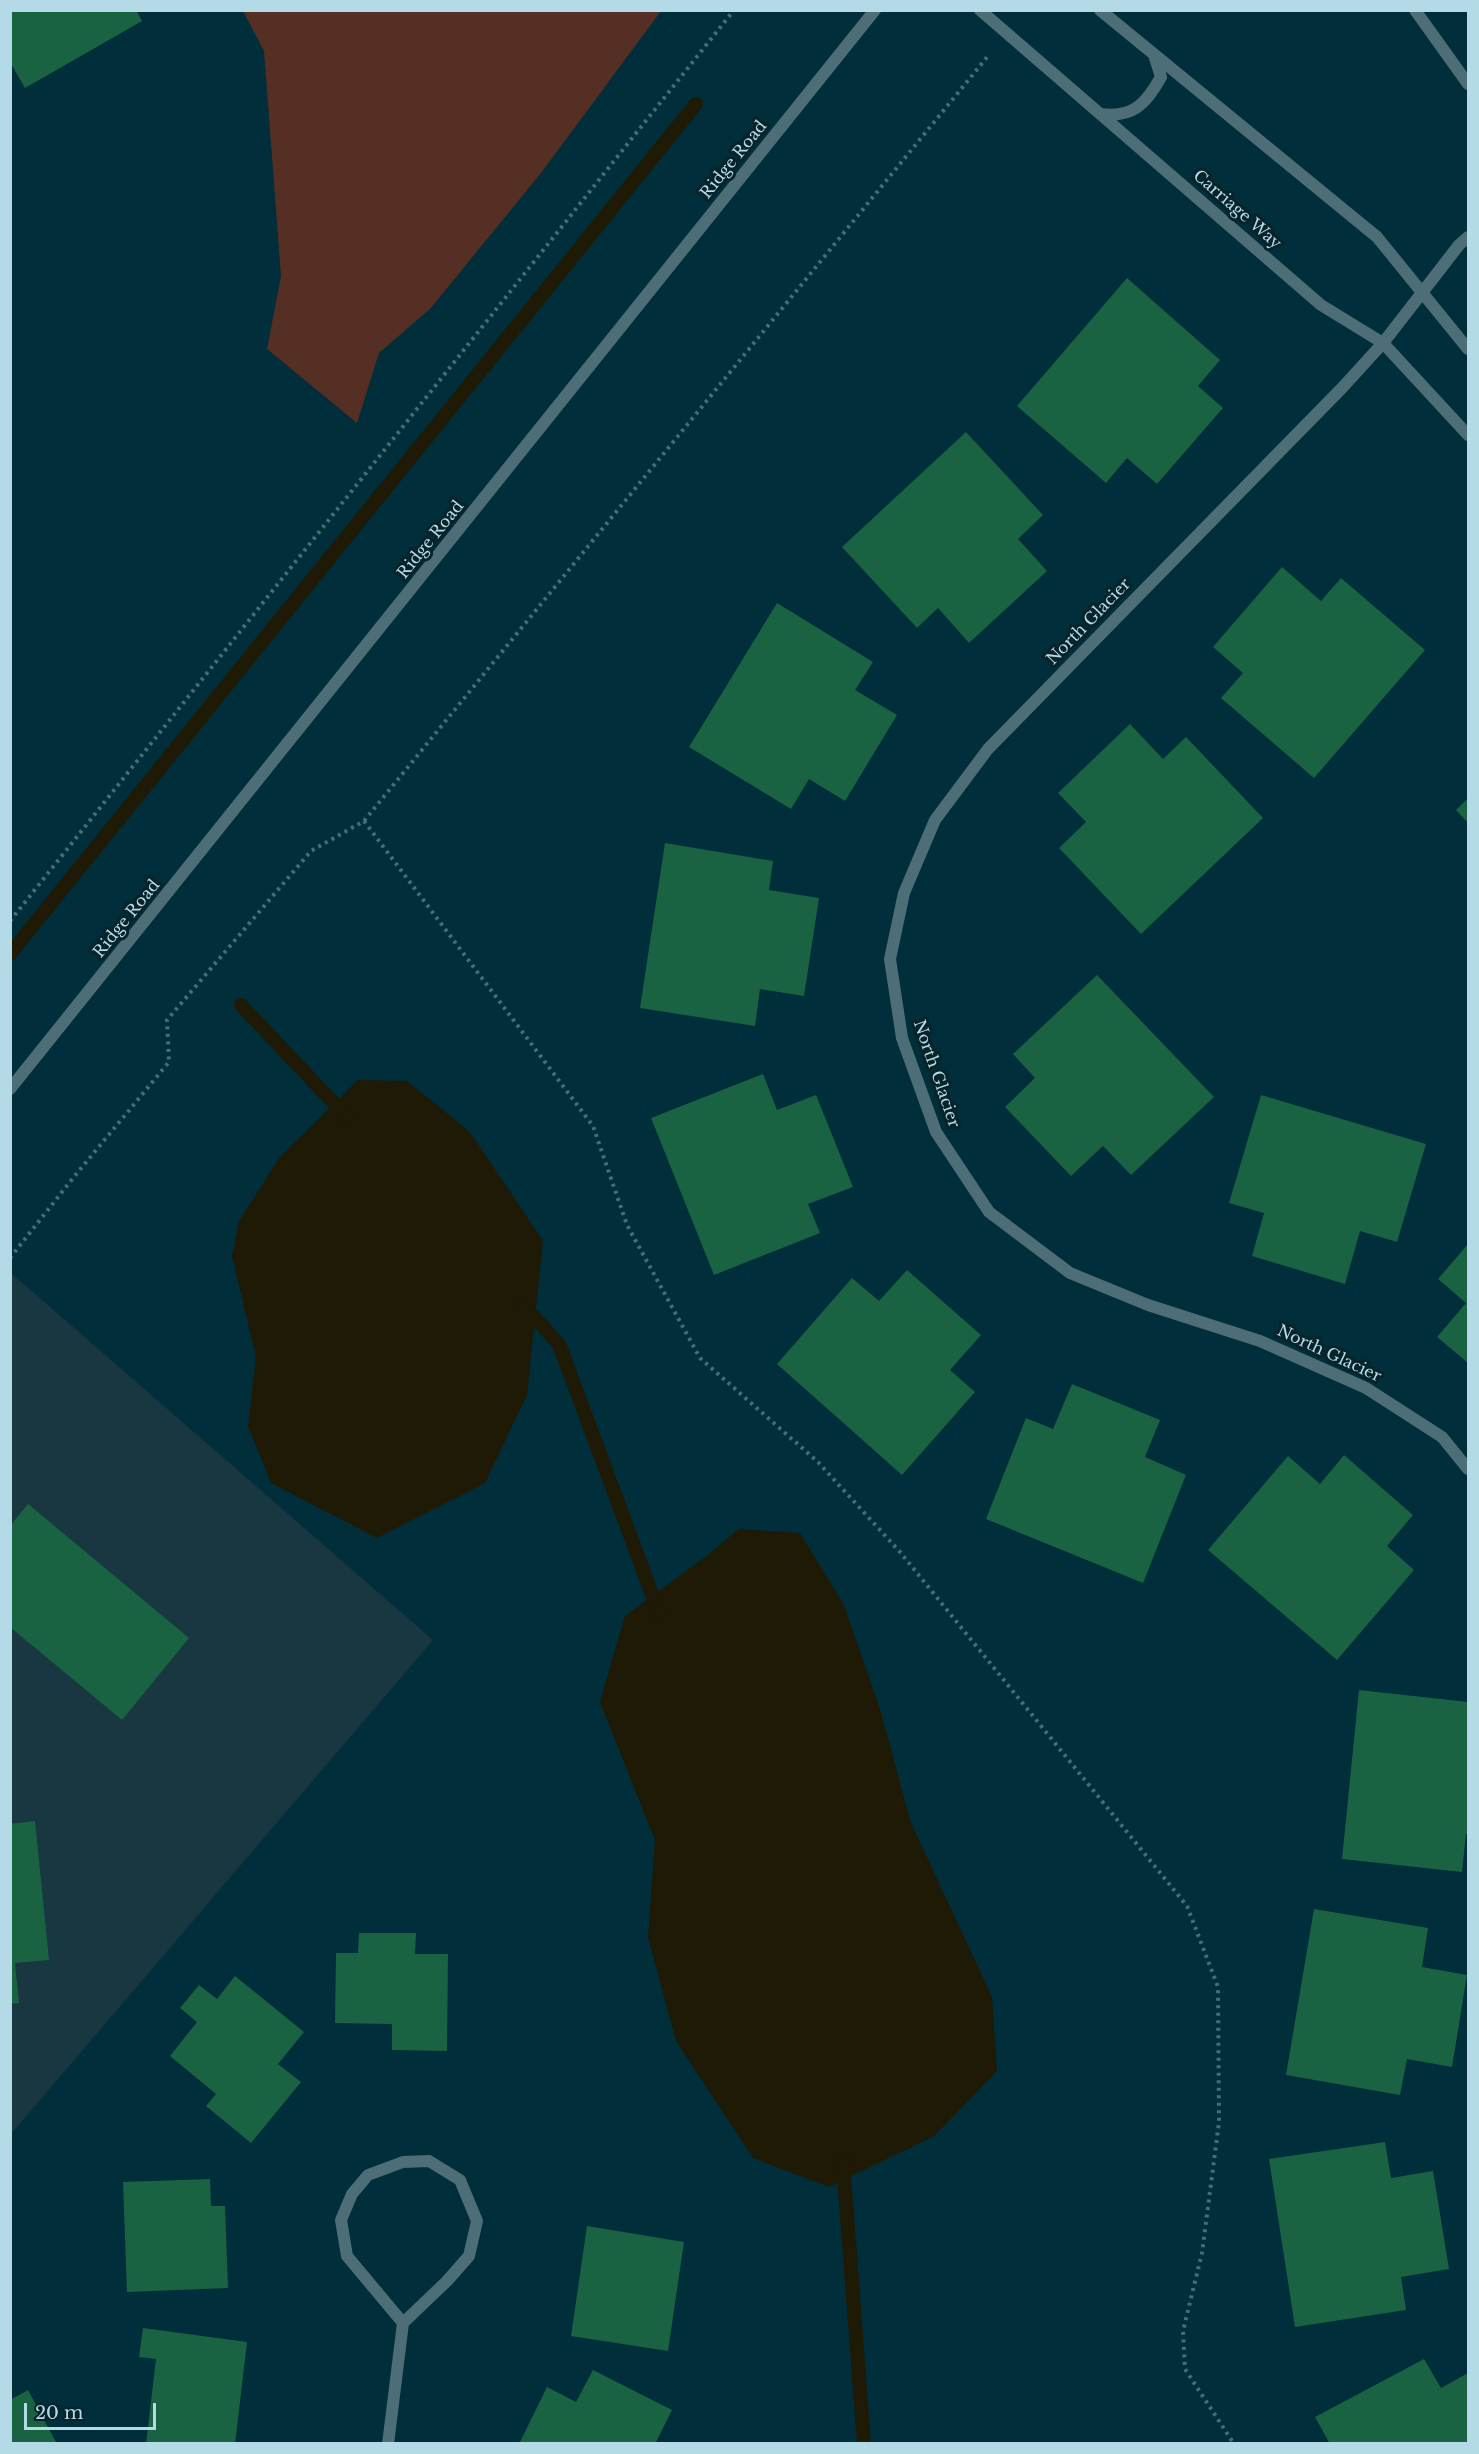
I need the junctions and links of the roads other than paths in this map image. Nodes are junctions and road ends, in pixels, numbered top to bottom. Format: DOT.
graph roads {
  1 [pos="875,10"];
  2 [pos="980,10"];
  3 [pos="1100,10"];
  4 [pos="1416,10"];
  5 [pos="1153,54"];
  6 [pos="1468,84"];
  7 [pos="1101,114"];
  8 [pos="1468,237"];
  9 [pos="1422,293"];
  10 [pos="1383,343"];
  11 [pos="1468,349"];
  12 [pos="1468,435"];
  13 [pos="10,1089"];
  14 [pos="1468,1469"];
  15 [pos="403,2323"];
  16 [pos="388,2444"];
  1 -- 13 [label="street, Ridge Road"];
  2 -- 7 [label="street, Carriage Way"];
  3 -- 5 [label="street"];
  4 -- 6 [label="street"];
  5 -- 7 [label="street"];
  5 -- 9 [label="street"];
  7 -- 10 [label="street, Carriage Way"];
  8 -- 9 [label="street, North Glacier"];
  9 -- 10 [label="street, North Glacier"];
  9 -- 11 [label="street"];
  10 -- 12 [label="street, Carriage Way"];
  10 -- 14 [label="street, North Glacier"];
  15 -- 15 [label="street"];
  15 -- 16 [label="street"];
}
